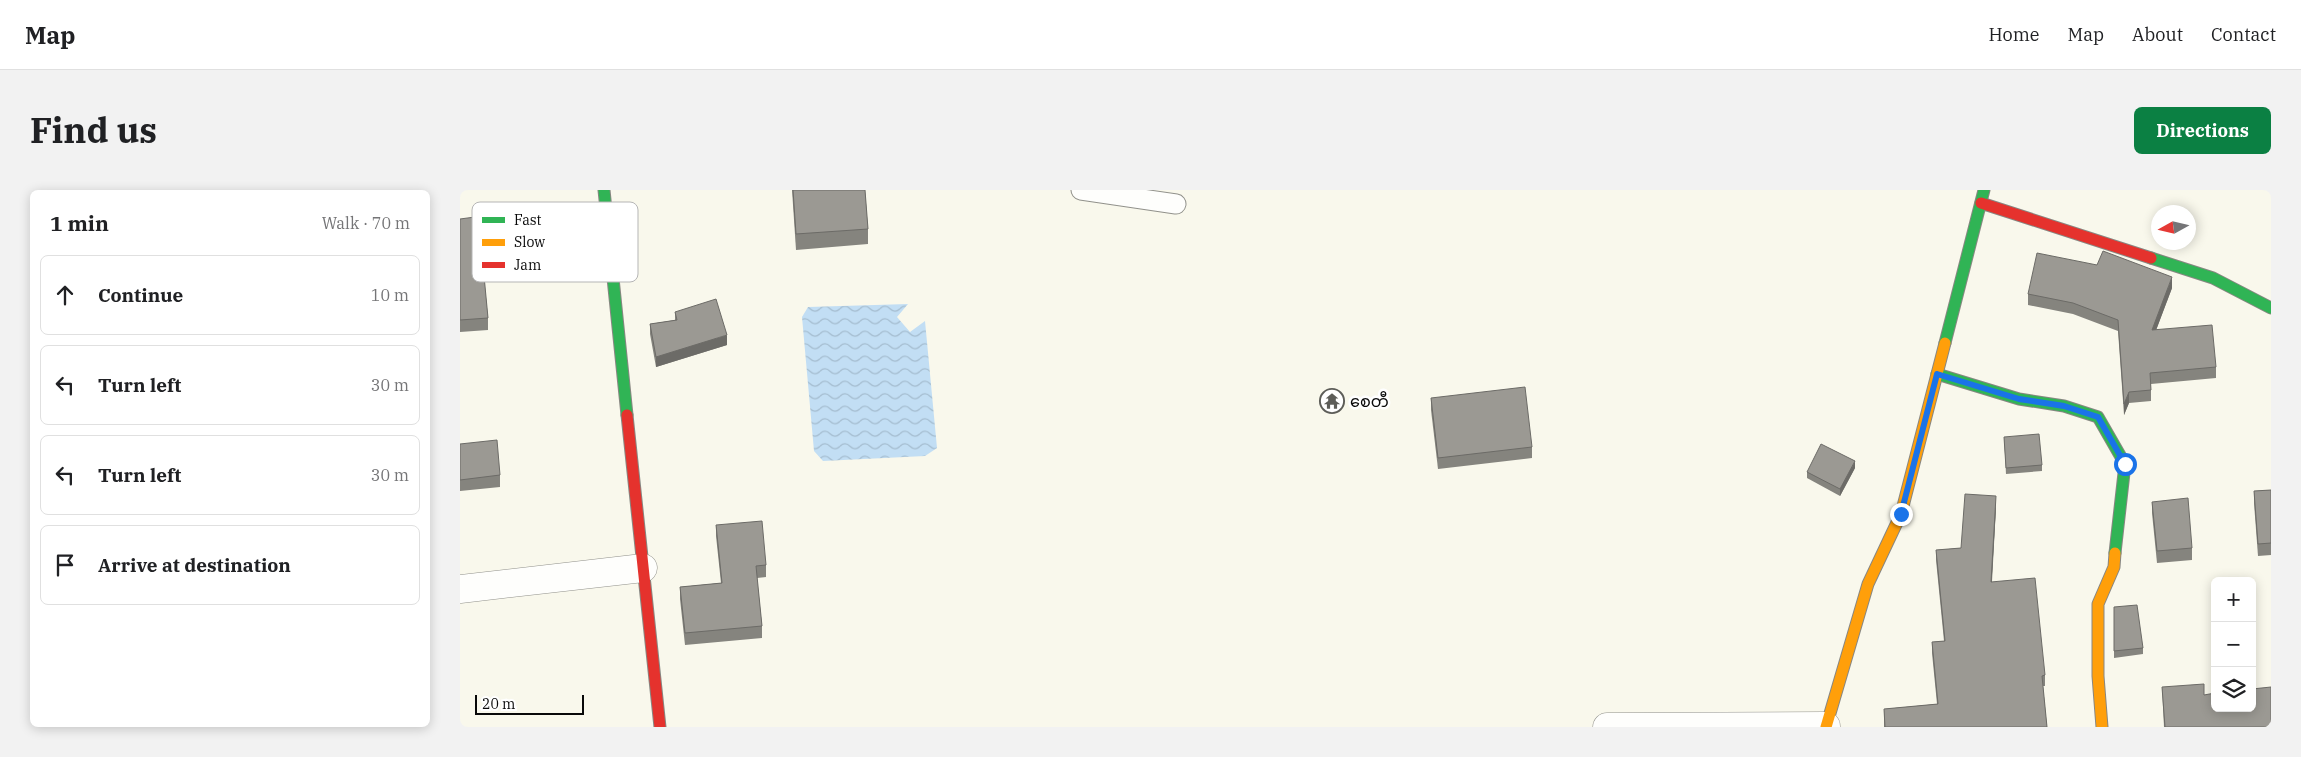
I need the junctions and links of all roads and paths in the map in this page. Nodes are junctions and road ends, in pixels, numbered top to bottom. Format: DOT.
graph roads {
  1 [pos="1081,190"];
  2 [pos="1984,190"];
  3 [pos="1981,203"];
  4 [pos="1176,204"];
  5 [pos="613,282"];
  6 [pos="2268,308"];
  7 [pos="1937,374"];
  8 [pos="643,568"];
  9 [pos="460,589"];
  10 [pos="660,727"];
  11 [pos="1608,727"];
  12 [pos="1826,727"];
  13 [pos="2102,727"];
  1 -- 4 [label="lane"];
  2 -- 3 [label="street"];
  3 -- 6 [label="street"];
  3 -- 7 [label="street"];
  5 -- 8 [label="street"];
  7 -- 12 [label="street"];
  7 -- 13 [label="street"];
  8 -- 9 [label="street"];
  8 -- 10 [label="street"];
  11 -- 12 [label="street"];
}
